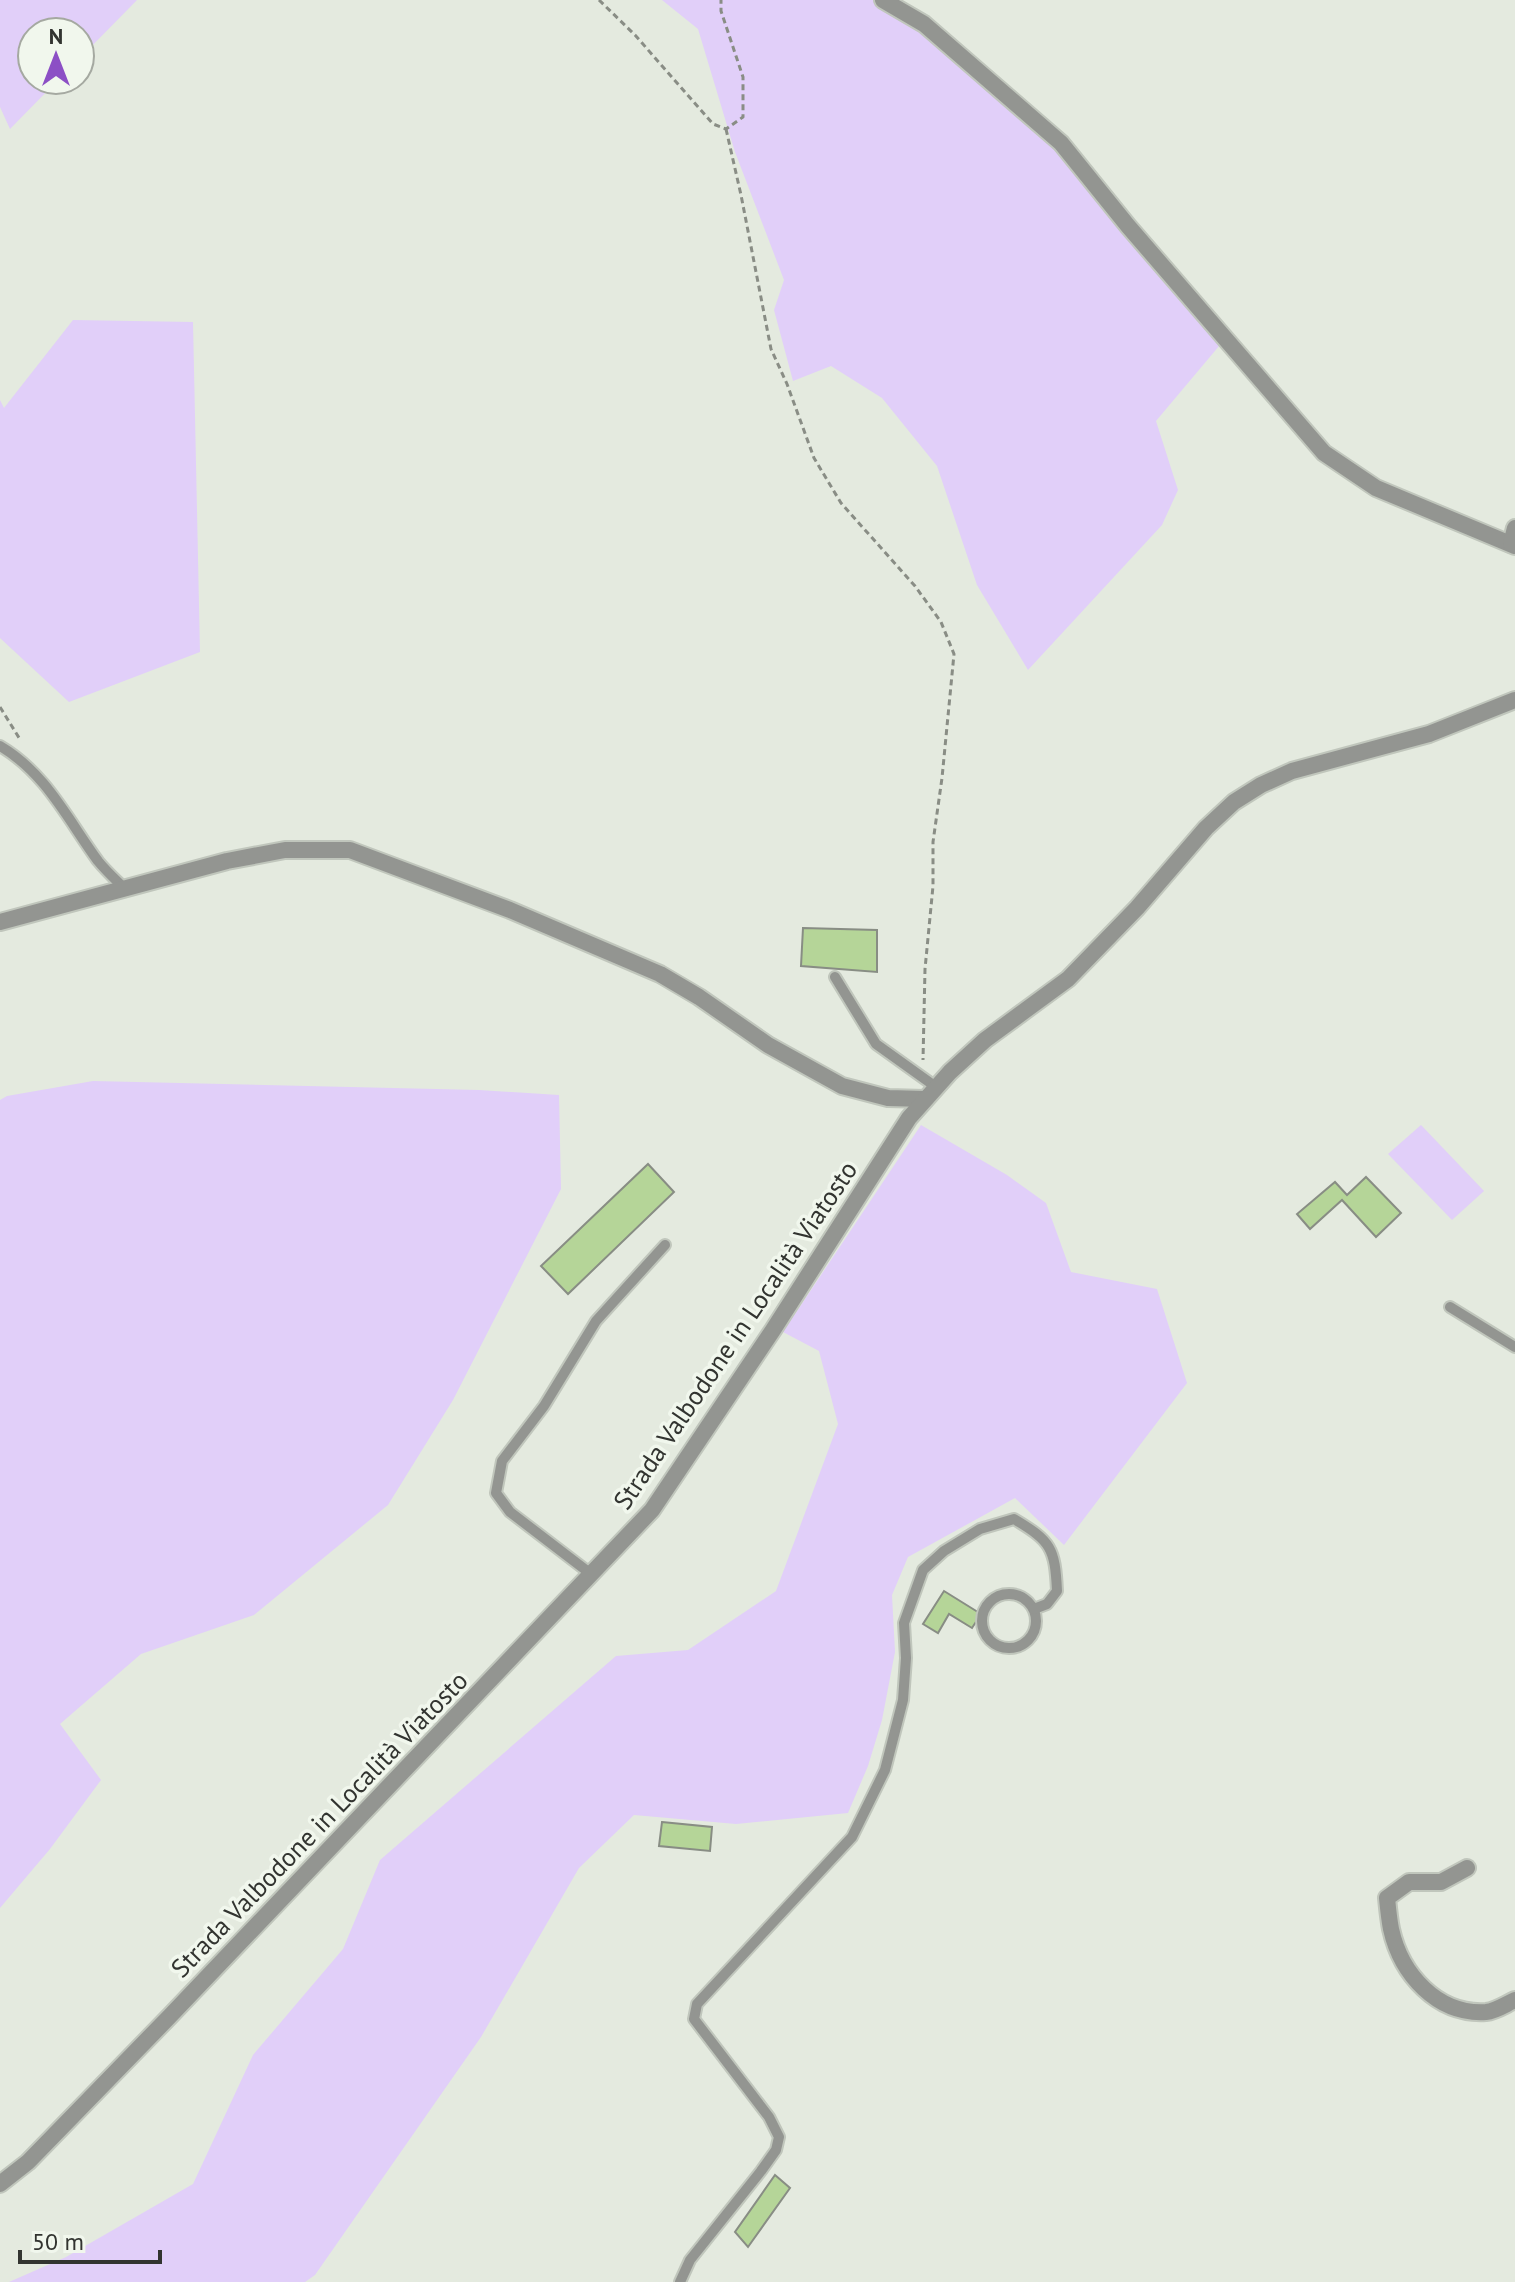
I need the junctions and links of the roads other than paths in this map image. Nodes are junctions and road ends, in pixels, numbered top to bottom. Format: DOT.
graph roads {
  1 [pos="883,0"];
  2 [pos="1514,540"];
  3 [pos="1515,700"];
  4 [pos="0,746"];
  5 [pos="125,889"];
  6 [pos="0,922"];
  7 [pos="835,977"];
  8 [pos="929,1089"];
  9 [pos="665,1245"];
  10 [pos="1450,1307"];
  11 [pos="1515,1347"];
  12 [pos="591,1574"];
  13 [pos="1034,1609"];
  14 [pos="1467,1868"];
  15 [pos="1515,2000"];
  16 [pos="0,2184"];
  17 [pos="680,2282"];
  1 -- 2 [label="street"];
  3 -- 8 [label="street, Strada Valbodone in Località Viatosto"];
  4 -- 5 [label="lane"];
  5 -- 6 [label="street"];
  5 -- 8 [label="street"];
  7 -- 8 [label="lane"];
  8 -- 12 [label="street, Strada Valbodone in Località Viatosto"];
  9 -- 12 [label="lane"];
  10 -- 11 [label="lane"];
  12 -- 16 [label="street, Strada Valbodone in Località Viatosto"];
  13 -- 13 [label="lane"];
  13 -- 17 [label="lane"];
  14 -- 15 [label="street"];
}
